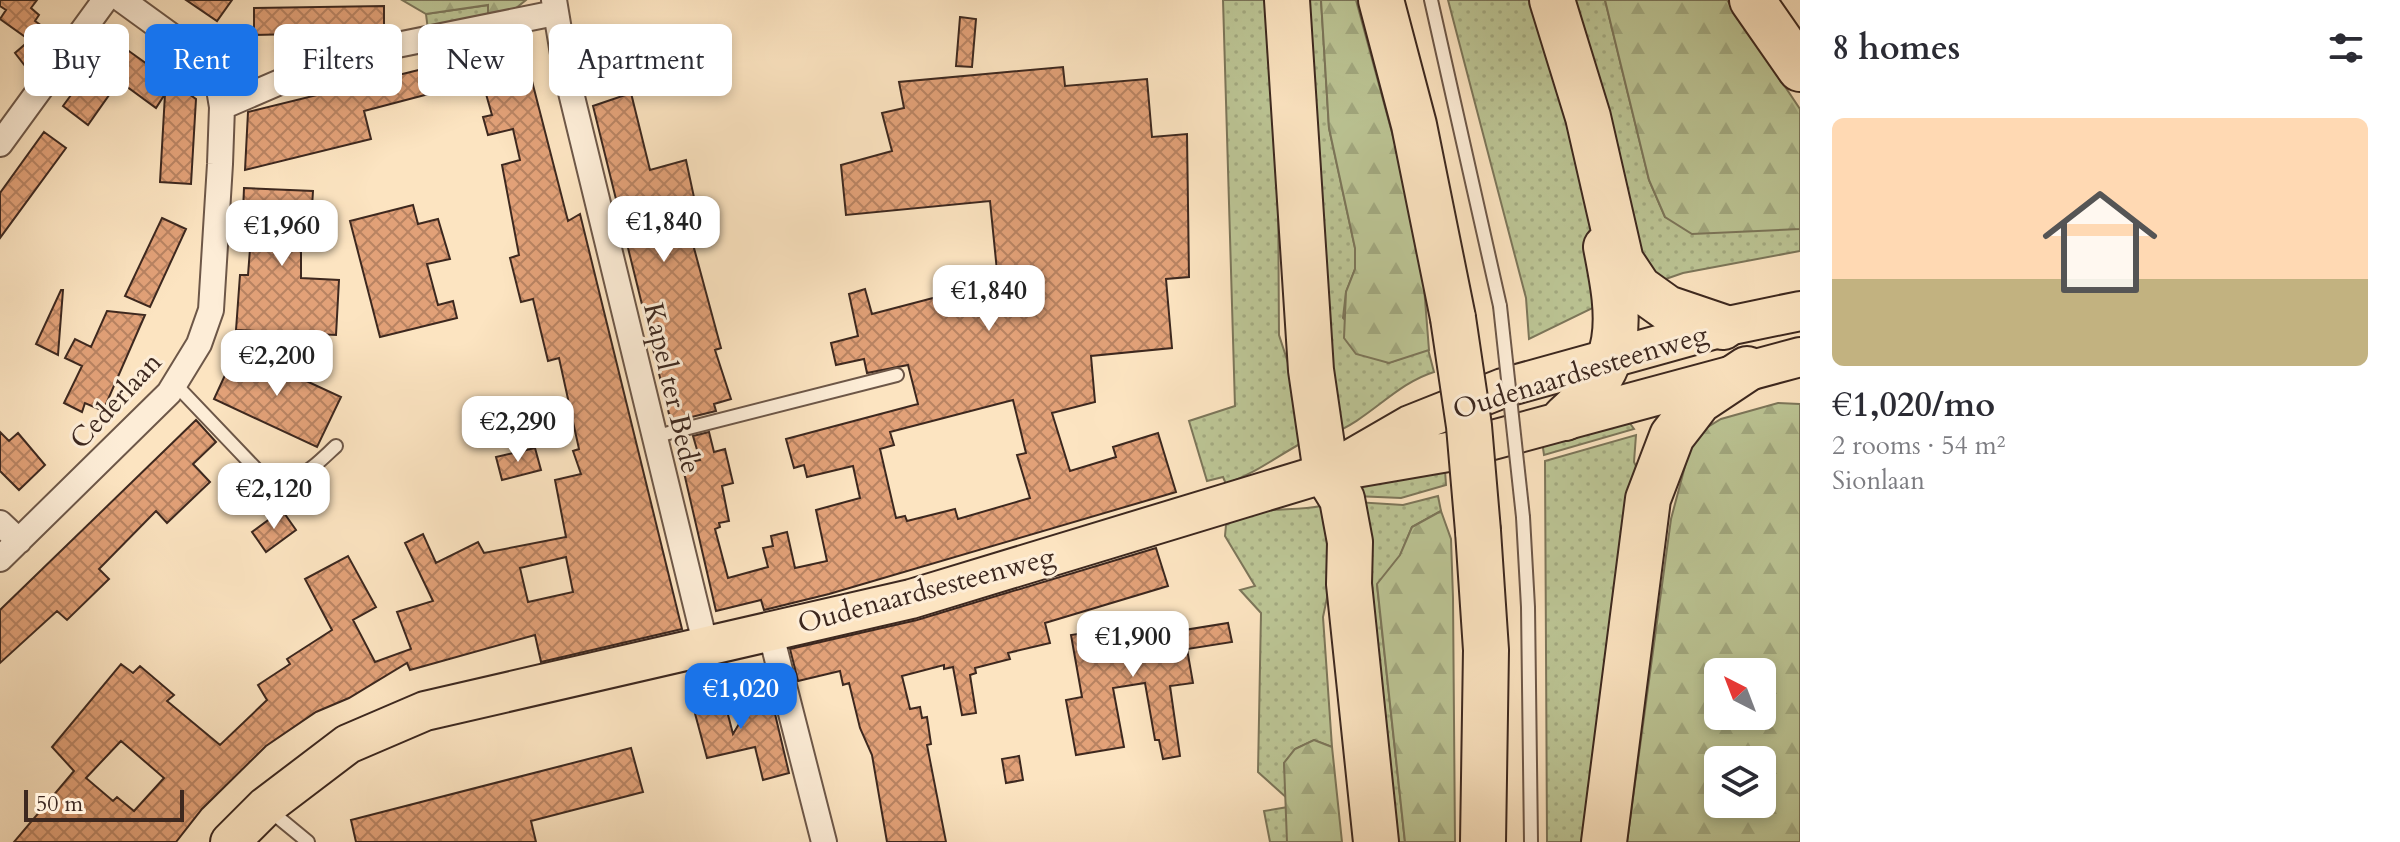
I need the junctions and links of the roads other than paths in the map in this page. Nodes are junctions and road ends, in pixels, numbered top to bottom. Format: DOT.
graph roads {
  1 [pos="105,0"];
  2 [pos="122,0"];
  3 [pos="1287,0"];
  4 [pos="1381,0"];
  5 [pos="1431,0"];
  6 [pos="1552,0"];
  7 [pos="1752,0"];
  8 [pos="554,6"];
  9 [pos="1565,49"];
  10 [pos="1800,69"];
  11 [pos="222,107"];
  12 [pos="0,144"];
  13 [pos="1800,311"];
  14 [pos="1723,327"];
  15 [pos="1613,357"];
  16 [pos="1800,357"];
  17 [pos="1747,369"];
  18 [pos="897,375"];
  19 [pos="175,384"];
  20 [pos="1565,418"];
  21 [pos="653,437"];
  22 [pos="336,446"];
  23 [pos="1326,473"];
  24 [pos="0,523"];
  25 [pos="19,541"];
  26 [pos="0,559"];
  27 [pos="770,631"];
  28 [pos="706,647"];
  29 [pos="265,807"];
  30 [pos="230,842"];
  31 [pos="308,842"];
  32 [pos="824,842"];
  33 [pos="1376,842"];
  34 [pos="1483,842"];
  35 [pos="1531,842"];
  36 [pos="1604,842"];
  1 -- 12 [label="street"];
  2 -- 11 [label="street, Cederlaan"];
  3 -- 23 [label="highway"];
  4 -- 34 [label="highway, bridge"];
  5 -- 35 [label="lane, bridge"];
  6 -- 9 [label="highway"];
  7 -- 10 [label="highway"];
  8 -- 11 [label="street"];
  8 -- 21 [label="street, Kapel ter Bede"];
  9 -- 14 [label="highway"];
  9 -- 15 [label="highway"];
  11 -- 19 [label="street, Cederlaan"];
  13 -- 14 [label="main road, Oudenaardsesteenweg"];
  14 -- 15 [label="main road, Oudenaardsesteenweg"];
  15 -- 20 [label="highway"];
  15 -- 23 [label="main road, Oudenaardsesteenweg"];
  16 -- 17 [label="main road, Oudenaardsesteenweg"];
  17 -- 20 [label="main road, Oudenaardsesteenweg"];
  17 -- 36 [label="highway"];
  18 -- 21 [label="lane"];
  19 -- 22 [label="lane"];
  19 -- 25 [label="street, Cederlaan"];
  20 -- 23 [label="main road, Oudenaardsesteenweg"];
  21 -- 28 [label="street, Kapel ter Bede"];
  23 -- 27 [label="main road, Oudenaardsesteenweg"];
  23 -- 33 [label="highway"];
  24 -- 25 [label="street"];
  25 -- 26 [label="street, Cederlaan"];
  27 -- 28 [label="main road, Oudenaardsesteenweg"];
  27 -- 32 [label="street"];
  28 -- 29 [label="main road, Oudenaardsesteenweg"];
  29 -- 30 [label="main road, Oudenaardsesteenweg"];
  29 -- 31 [label="lane"];
}
